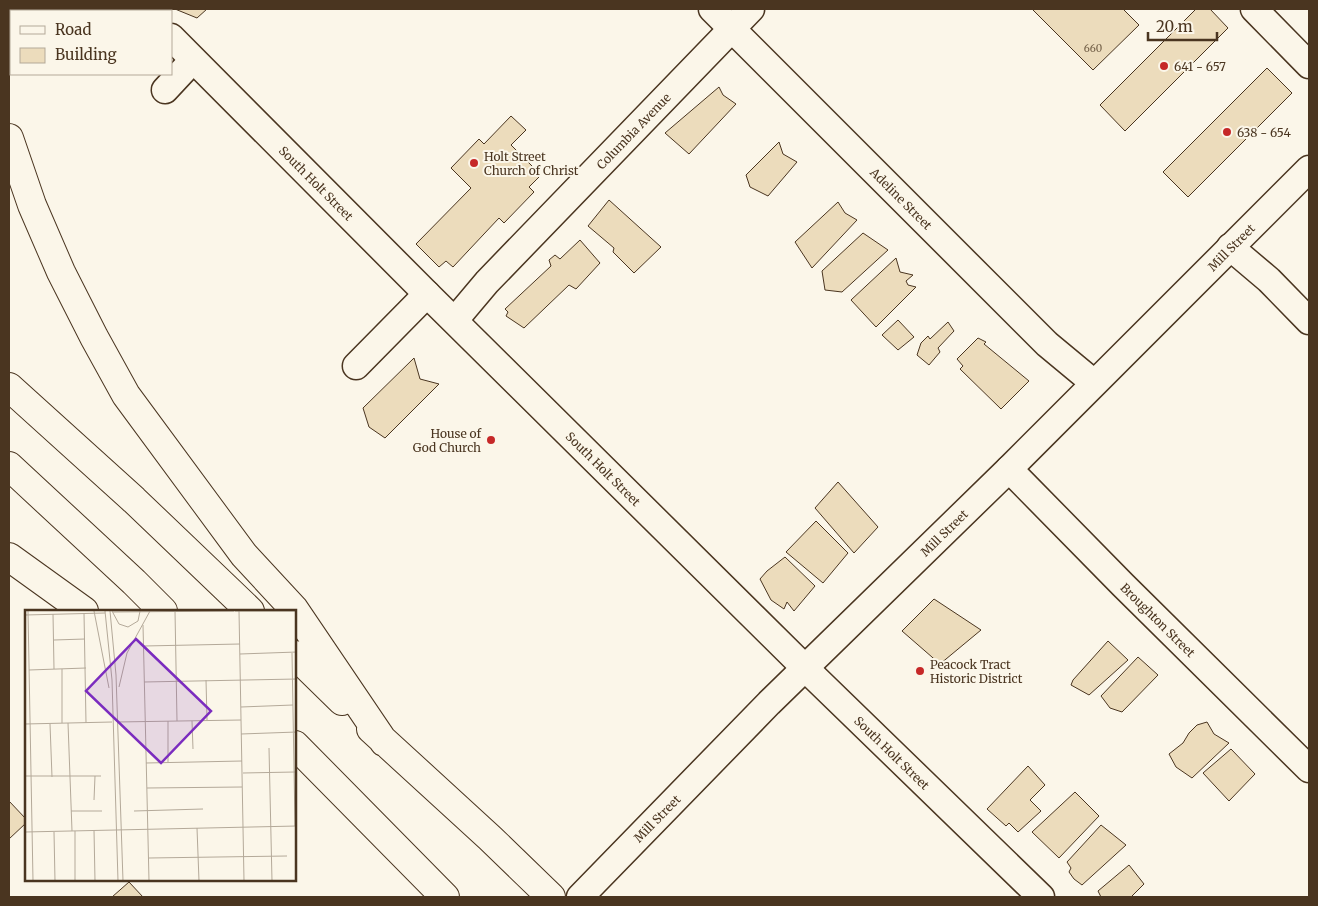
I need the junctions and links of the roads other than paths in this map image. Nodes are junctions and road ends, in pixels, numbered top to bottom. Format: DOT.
graph roads {
  1 [pos="712,9"];
  2 [pos="751,9"];
  3 [pos="1254,9"];
  4 [pos="731,28"];
  5 [pos="172,38"];
  6 [pos="193,60"];
  7 [pos="1309,65"];
  8 [pos="165,90"];
  9 [pos="9,138"];
  10 [pos="1309,169"];
  11 [pos="1230,248"];
  12 [pos="426,294"];
  13 [pos="455,320"];
  14 [pos="1309,321"];
  15 [pos="356,366"];
  16 [pos="1094,383"];
  17 [pos="9,387"];
  18 [pos="9,466"];
  19 [pos="1008,470"];
  20 [pos="9,557"];
  21 [pos="83,610"];
  22 [pos="162,610"];
  23 [pos="249,610"];
  24 [pos="295,610"];
  25 [pos="296,612"];
  26 [pos="296,656"];
  27 [pos="805,668"];
  28 [pos="384,742"];
  29 [pos="296,746"];
  30 [pos="296,763"];
  31 [pos="1309,769"];
  32 [pos="349,800"];
  33 [pos="441,894"];
  34 [pos="551,897"];
  35 [pos="580,897"];
  36 [pos="1040,897"];
  1 -- 4 [label="street, Adeline Street"];
  2 -- 4 [label="street, Columbia Avenue"];
  3 -- 7 [label="street"];
  4 -- 13 [label="street, Columbia Avenue"];
  4 -- 16 [label="street, Adeline Street"];
  5 -- 6 [label="street, South Holt Street"];
  6 -- 8 [label="street"];
  6 -- 12 [label="street, South Holt Street"];
  9 -- 24 [label="highway"];
  10 -- 11 [label="street, Mill Street"];
  11 -- 14 [label="street"];
  11 -- 16 [label="street, Mill Street"];
  12 -- 13 [label="street, South Holt Street"];
  12 -- 15 [label="street"];
  13 -- 27 [label="street, South Holt Street"];
  16 -- 19 [label="street, Mill Street"];
  17 -- 23 [label="highway"];
  18 -- 22 [label="highway"];
  19 -- 27 [label="street, Mill Street"];
  19 -- 31 [label="street, Broughton Street"];
  20 -- 21 [label="highway"];
  25 -- 28 [label="highway"];
  26 -- 28 [label="highway"];
  27 -- 35 [label="street, Mill Street"];
  27 -- 36 [label="street, South Holt Street"];
  28 -- 34 [label="highway"];
  29 -- 32 [label="highway"];
  30 -- 32 [label="highway"];
  32 -- 33 [label="highway"];
}
